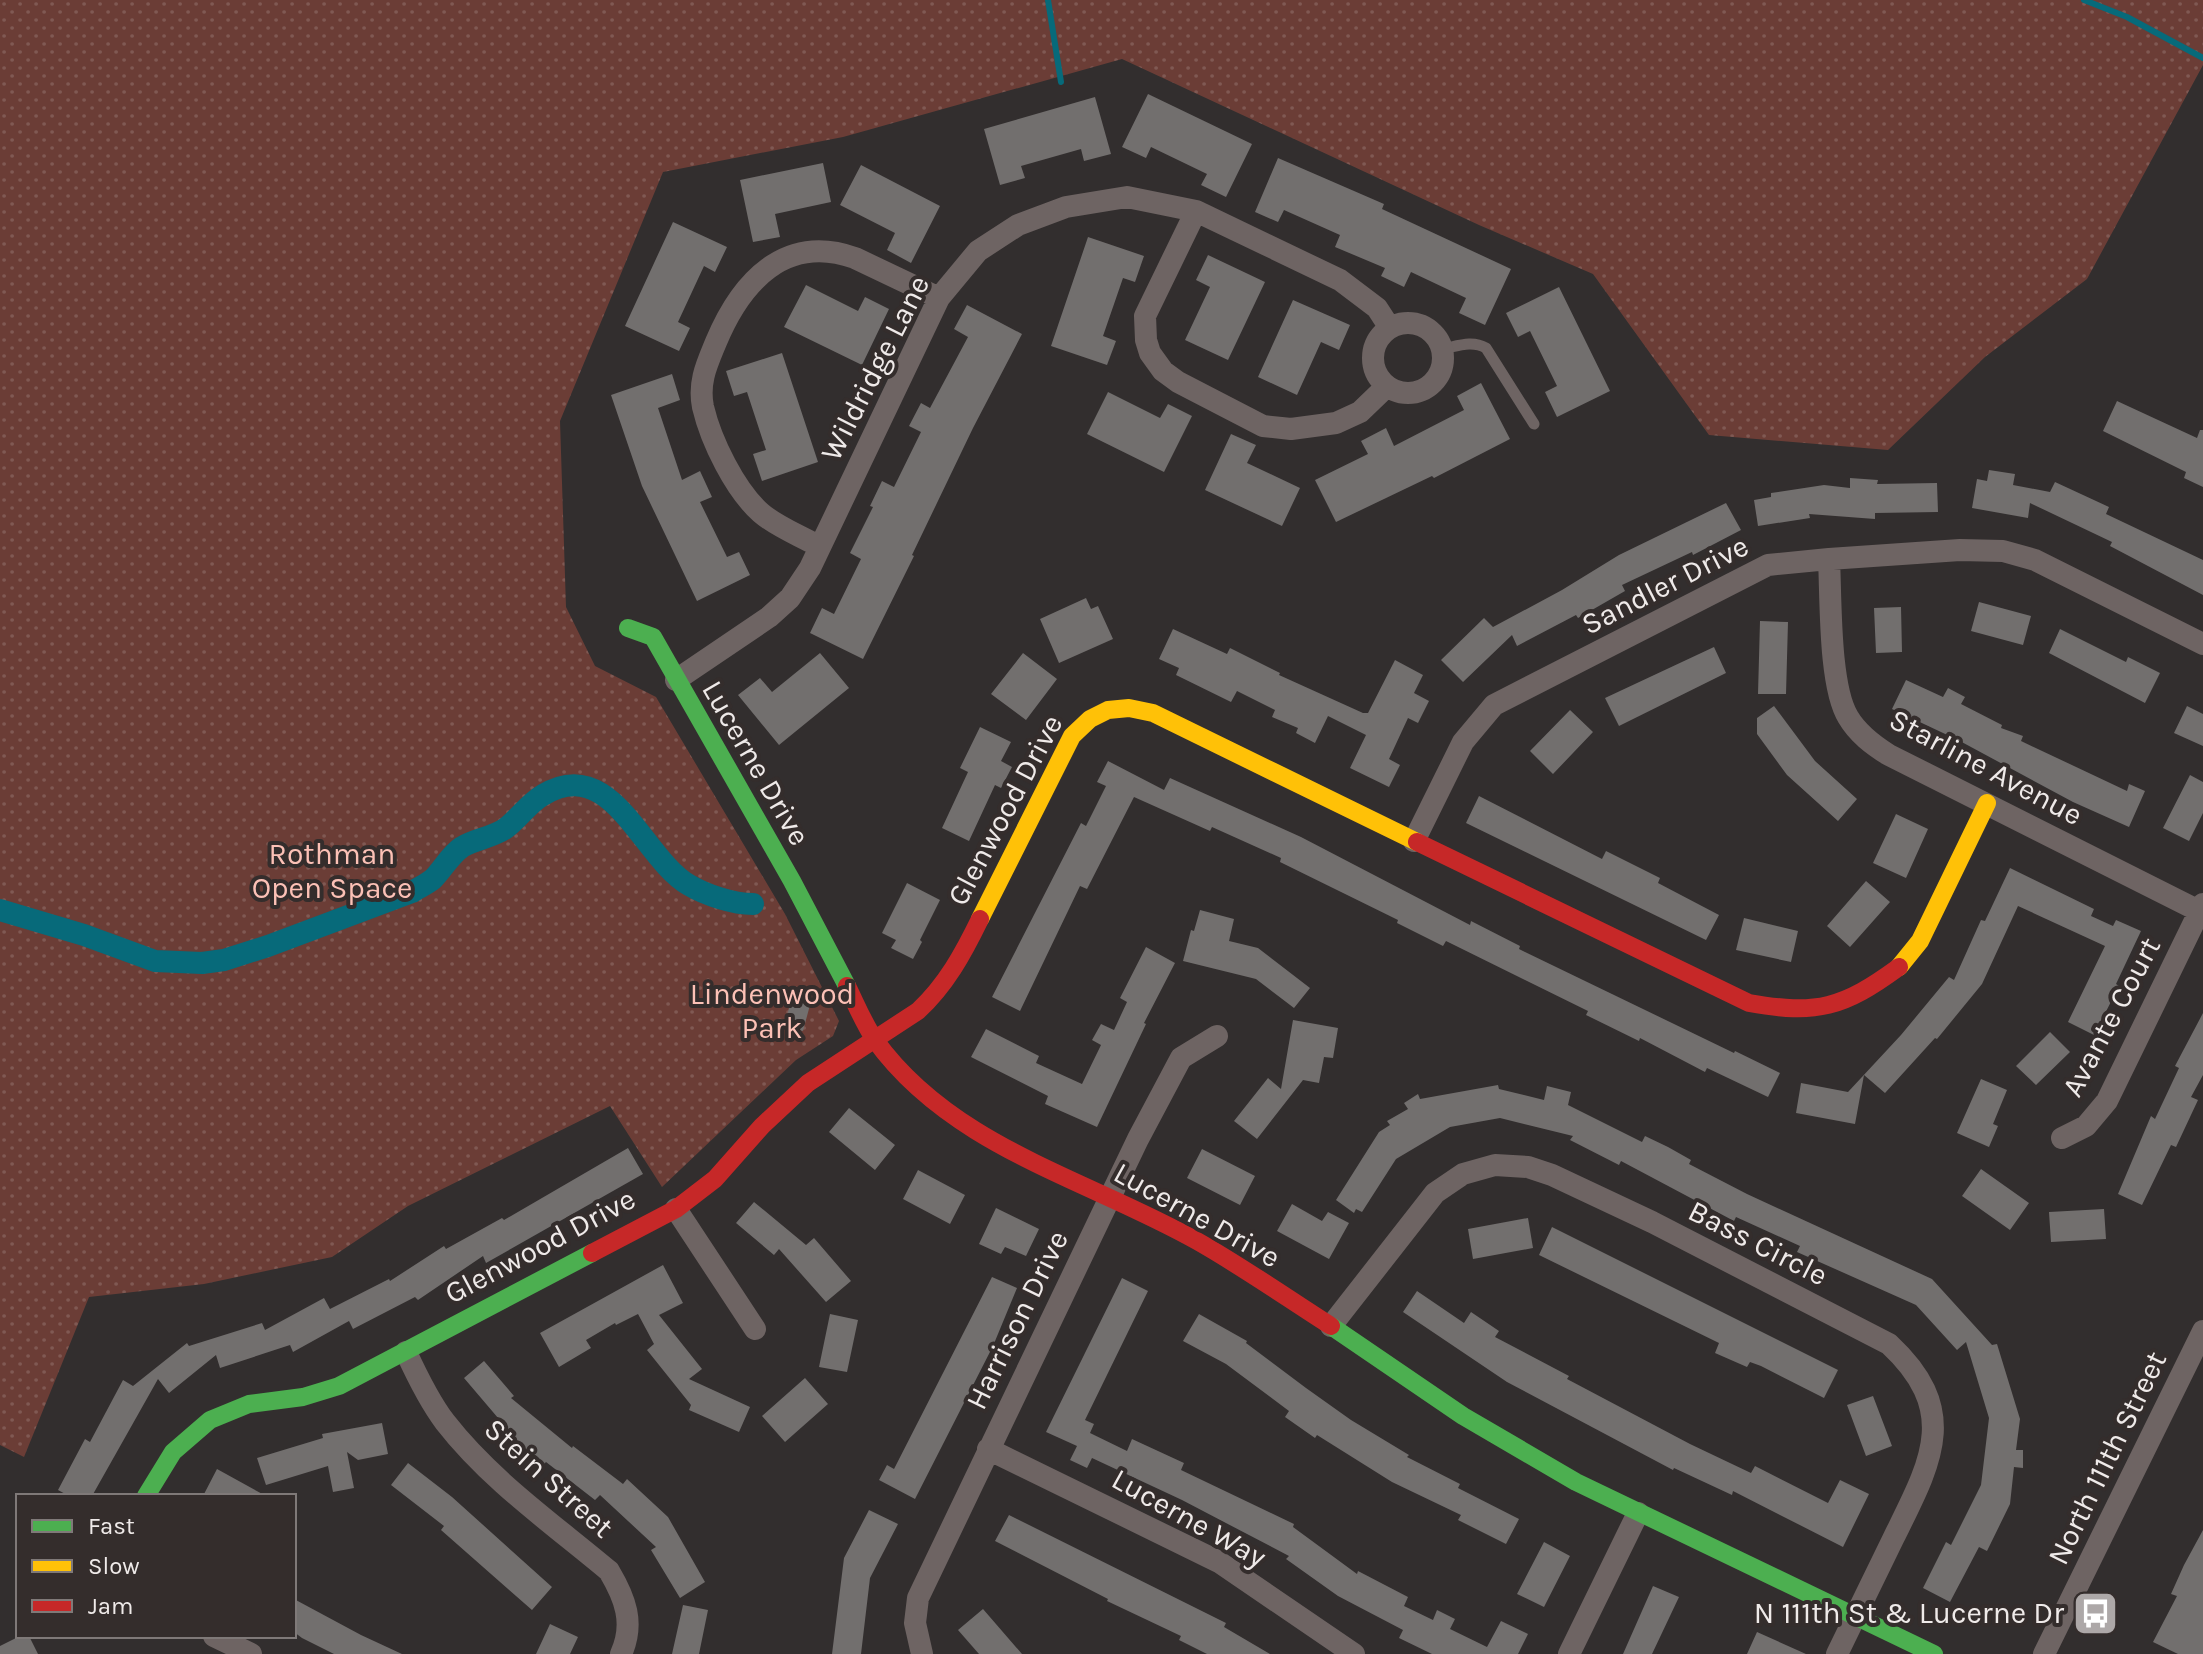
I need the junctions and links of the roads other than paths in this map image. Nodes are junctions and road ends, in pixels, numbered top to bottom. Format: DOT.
graph roads {
  1 [pos="1196,211"];
  2 [pos="939,298"];
  3 [pos="1390,328"];
  4 [pos="1442,349"];
  5 [pos="1387,386"];
  6 [pos="1534,424"];
  7 [pos="820,547"];
  8 [pos="1829,559"];
  9 [pos="628,628"];
  10 [pos="2203,644"];
  11 [pos="676,680"];
  12 [pos="1987,803"];
  13 [pos="1414,841"];
  14 [pos="2202,909"];
  15 [pos="1217,1036"];
  16 [pos="874,1039"];
  17 [pos="2062,1138"];
  18 [pos="1111,1197"];
  19 [pos="676,1209"];
  20 [pos="1331,1326"];
  21 [pos="755,1329"];
  22 [pos="2203,1331"];
  23 [pos="406,1352"];
  24 [pos="988,1449"];
  25 [pos="147,1494"];
  26 [pos="1638,1513"];
  27 [pos="1856,1616"];
  28 [pos="218,1638"];
  29 [pos="251,1654"];
  30 [pos="621,1654"];
  31 [pos="922,1654"];
  32 [pos="1354,1654"];
  33 [pos="1569,1654"];
  34 [pos="1837,1654"];
  35 [pos="1934,1654"];
  36 [pos="2044,1654"];
  1 -- 2 [label="street, Wildridge Lane"];
  1 -- 3 [label="street, Wildridge Lane"];
  1 -- 5 [label="street"];
  2 -- 7 [label="street, Wildridge Lane"];
  2 -- 7 [label="street"];
  3 -- 4 [label="street"];
  3 -- 5 [label="street"];
  4 -- 5 [label="street"];
  4 -- 6 [label="lane"];
  7 -- 11 [label="street, Wildridge Lane"];
  8 -- 10 [label="street, Sandler Drive"];
  8 -- 12 [label="street, Starline Avenue"];
  8 -- 13 [label="street, Sandler Drive"];
  9 -- 11 [label="street, Lucerne Drive"];
  11 -- 16 [label="street, Lucerne Drive"];
  12 -- 13 [label="street, Glenwood Drive"];
  12 -- 14 [label="street, Starline Avenue"];
  13 -- 16 [label="street, Glenwood Drive"];
  14 -- 17 [label="street, Avante Court"];
  15 -- 18 [label="street, Harrison Drive"];
  16 -- 18 [label="street, Lucerne Drive"];
  16 -- 19 [label="street, Glenwood Drive"];
  18 -- 20 [label="street, Lucerne Drive"];
  18 -- 24 [label="street, Harrison Drive"];
  19 -- 21 [label="street"];
  19 -- 23 [label="street, Glenwood Drive"];
  20 -- 26 [label="street, Lucerne Drive"];
  20 -- 27 [label="street, Bass Circle"];
  22 -- 36 [label="street, North 111th Street"];
  23 -- 25 [label="street, Glenwood Drive"];
  23 -- 30 [label="street, Stein Street"];
  24 -- 31 [label="street, Harrison Drive"];
  24 -- 32 [label="street, Lucerne Way"];
  26 -- 27 [label="street, Lucerne Drive"];
  26 -- 33 [label="street"];
  27 -- 34 [label="street, Bass Circle"];
  27 -- 35 [label="street, Lucerne Drive"];
  28 -- 29 [label="street"];
}
